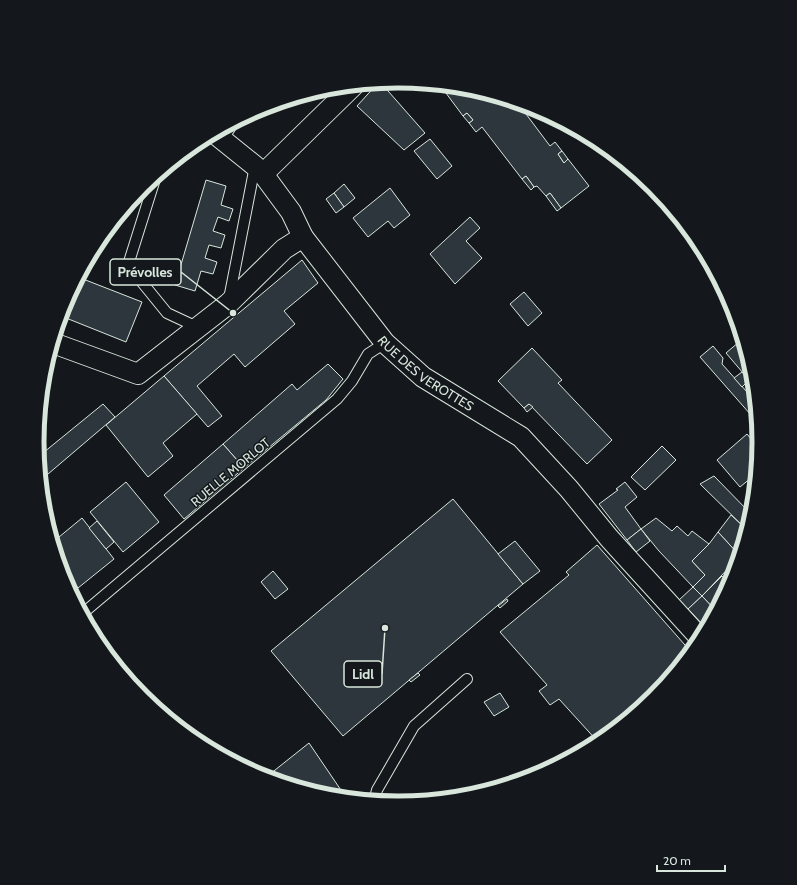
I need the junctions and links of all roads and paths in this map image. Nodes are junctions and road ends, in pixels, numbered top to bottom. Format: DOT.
graph roads {
  1 [pos="346,92"];
  2 [pos="224,133"];
  3 [pos="259,170"];
  4 [pos="152,188"];
  5 [pos="303,237"];
  6 [pos="228,304"];
  7 [pos="197,328"];
  8 [pos="385,343"];
  9 [pos="58,345"];
  10 [pos="86,610"];
  11 [pos="696,634"];
  12 [pos="467,679"];
  13 [pos="375,796"];
  1 -- 3 [label="street"];
  2 -- 3 [label="street, RUE DES VEROTTES"];
  3 -- 5 [label="street, RUE DES VEROTTES"];
  3 -- 6 [label="lane"];
  4 -- 7 [label="lane"];
  5 -- 6 [label="street"];
  5 -- 8 [label="street, RUE DES VEROTTES"];
  6 -- 7 [label="street"];
  7 -- 9 [label="street"];
  8 -- 10 [label="lane, RUELLE MORLOT"];
  8 -- 11 [label="street, RUE DES VEROTTES"];
  12 -- 13 [label="lane"];
}
